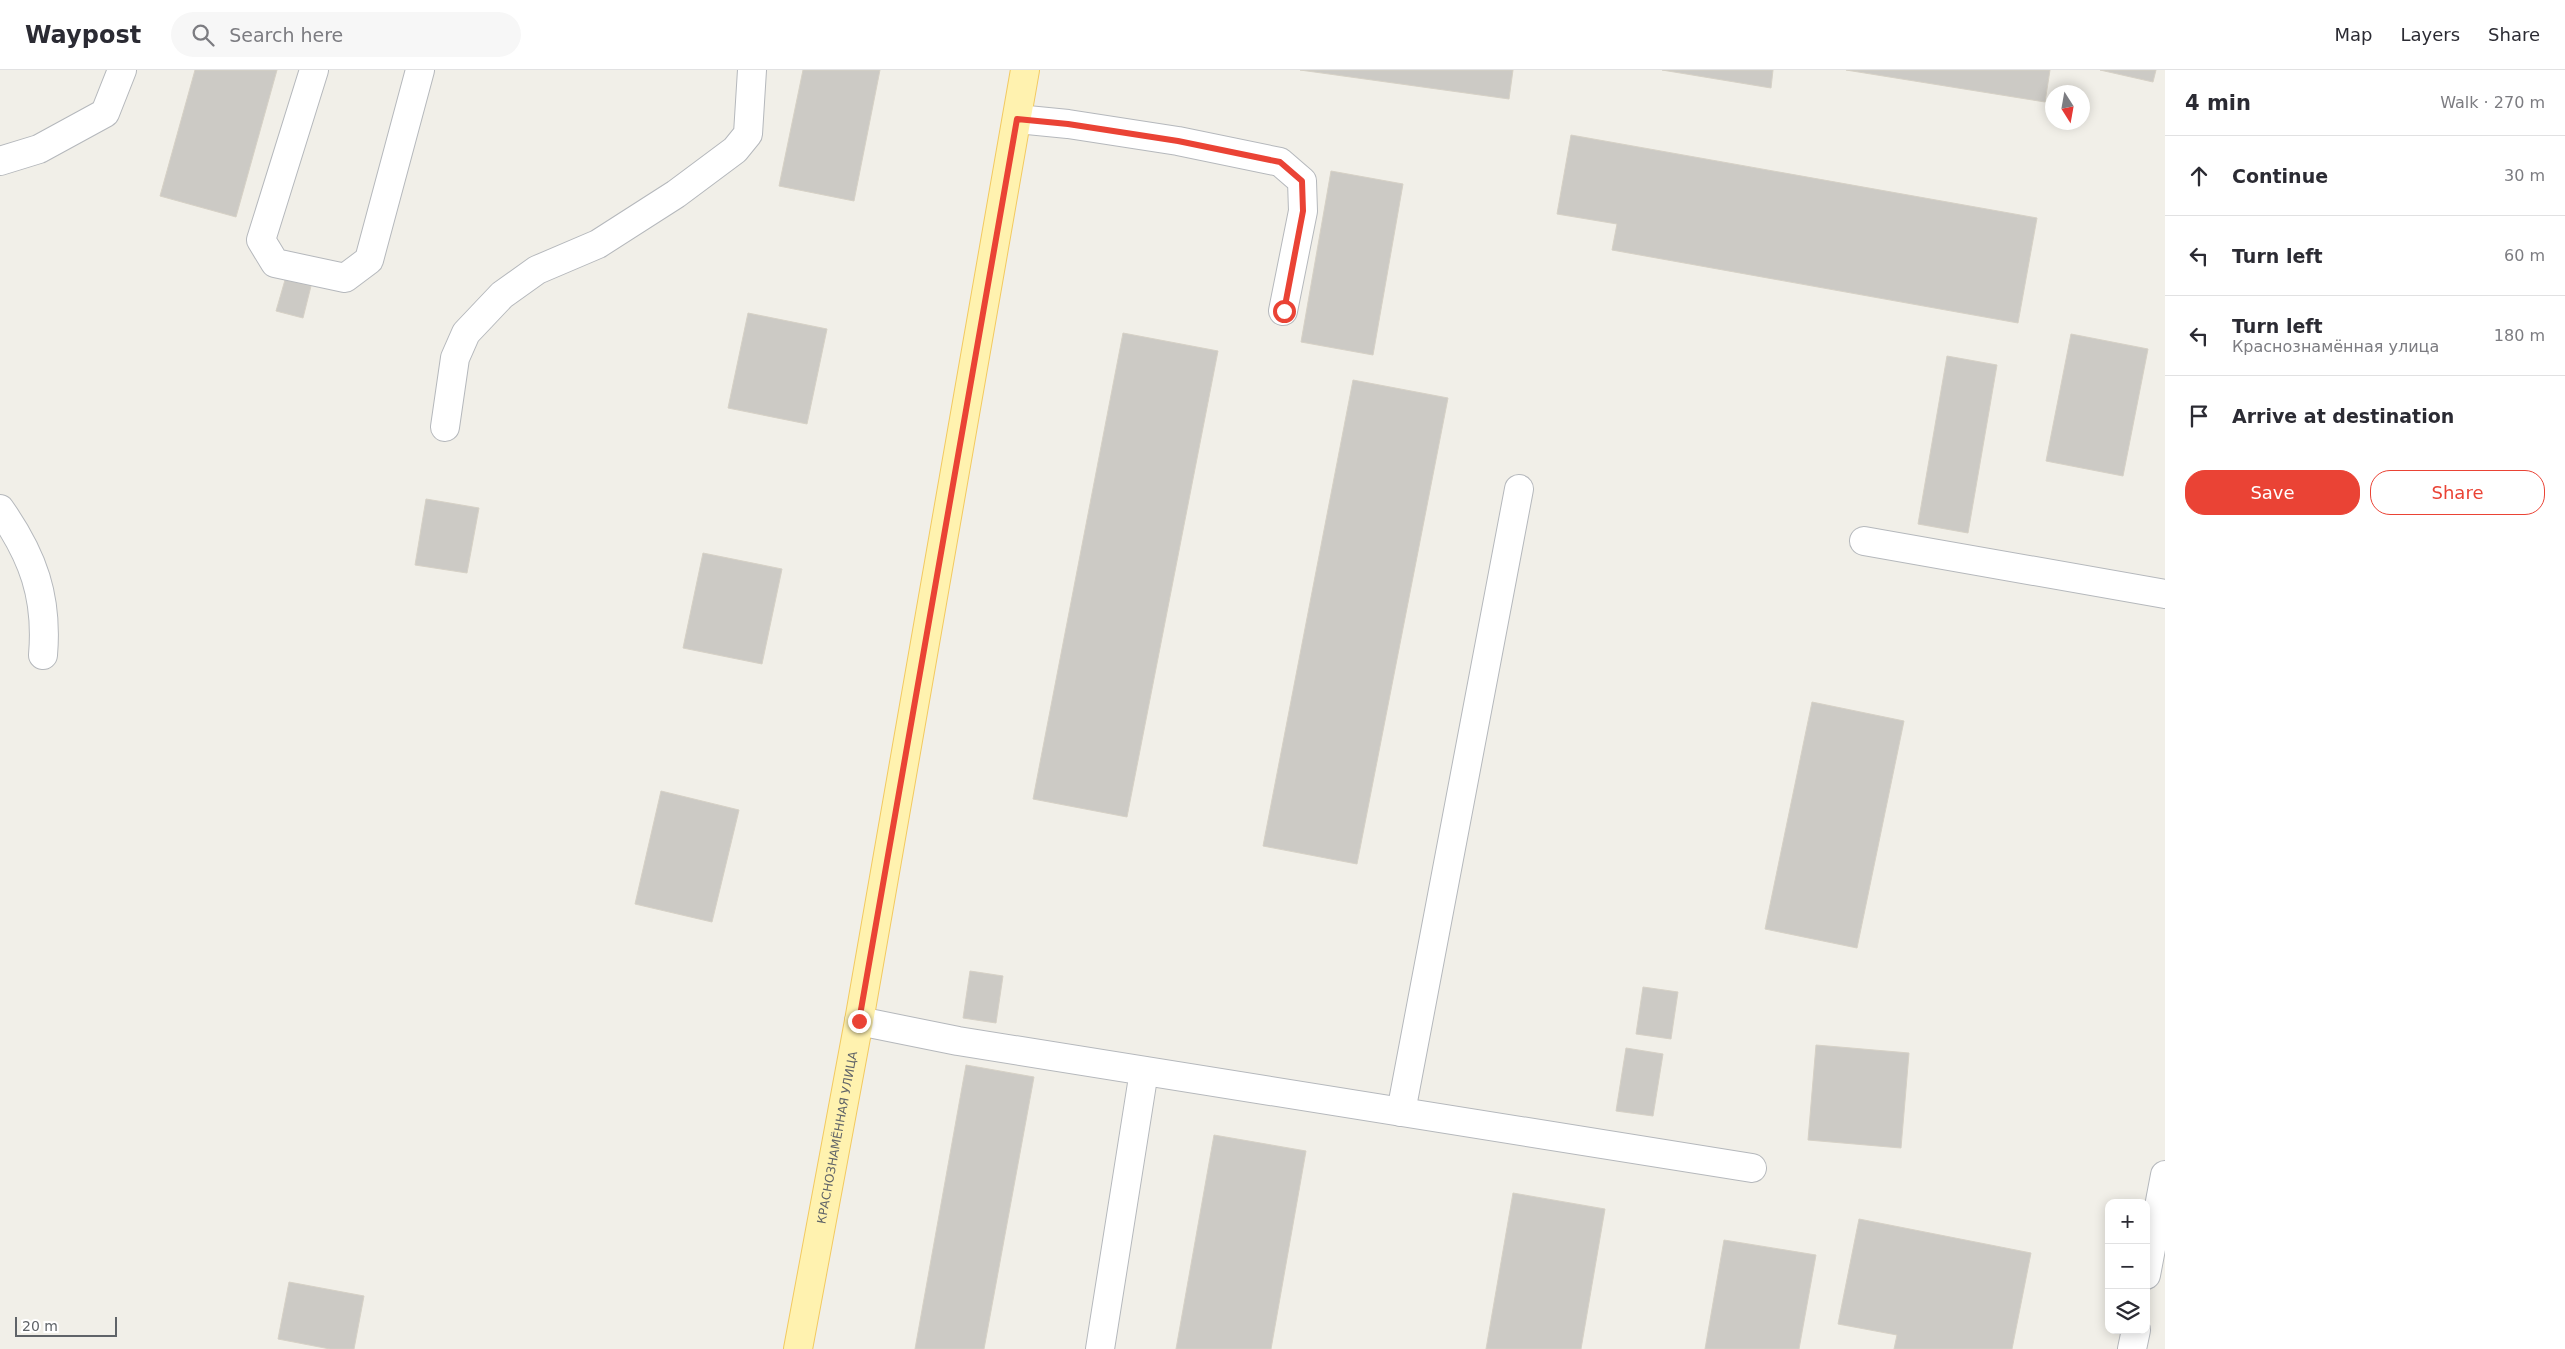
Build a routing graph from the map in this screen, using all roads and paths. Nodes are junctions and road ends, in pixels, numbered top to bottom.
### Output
1 (122, 70) edge
2 (314, 70) edge
3 (420, 70) edge
4 (752, 70) edge
5 (1025, 70) edge
6 (1017, 119) junction
7 (0, 161) edge
8 (1284, 311) dead end
9 (445, 427) dead end
10 (1519, 489) dead end
11 (0, 509) edge
12 (1864, 541) dead end
13 (2165, 594) edge
14 (43, 655) dead end
15 (859, 1021) junction
16 (1144, 1071) junction
17 (1401, 1112) junction
18 (1752, 1168) dead end
19 (2165, 1175) edge
20 (2150, 1254) edge
21 (2135, 1334) edge
22 (798, 1349) edge
23 (1100, 1349) edge
24 (2132, 1349) edge

1 - 7 lane
2 - 3 lane
4 - 9 lane
5 - 6 main road, КРАСНОЗНАМЁННАЯ УЛИЦА
6 - 8 lane
6 - 15 main road, КРАСНОЗНАМЁННАЯ УЛИЦА
10 - 17 lane
11 - 14 lane
12 - 13 lane
15 - 16 lane
15 - 22 main road, КРАСНОЗНАМЁННАЯ УЛИЦА
16 - 17 lane
16 - 23 lane
17 - 18 lane
19 - 20 lane
21 - 24 lane

